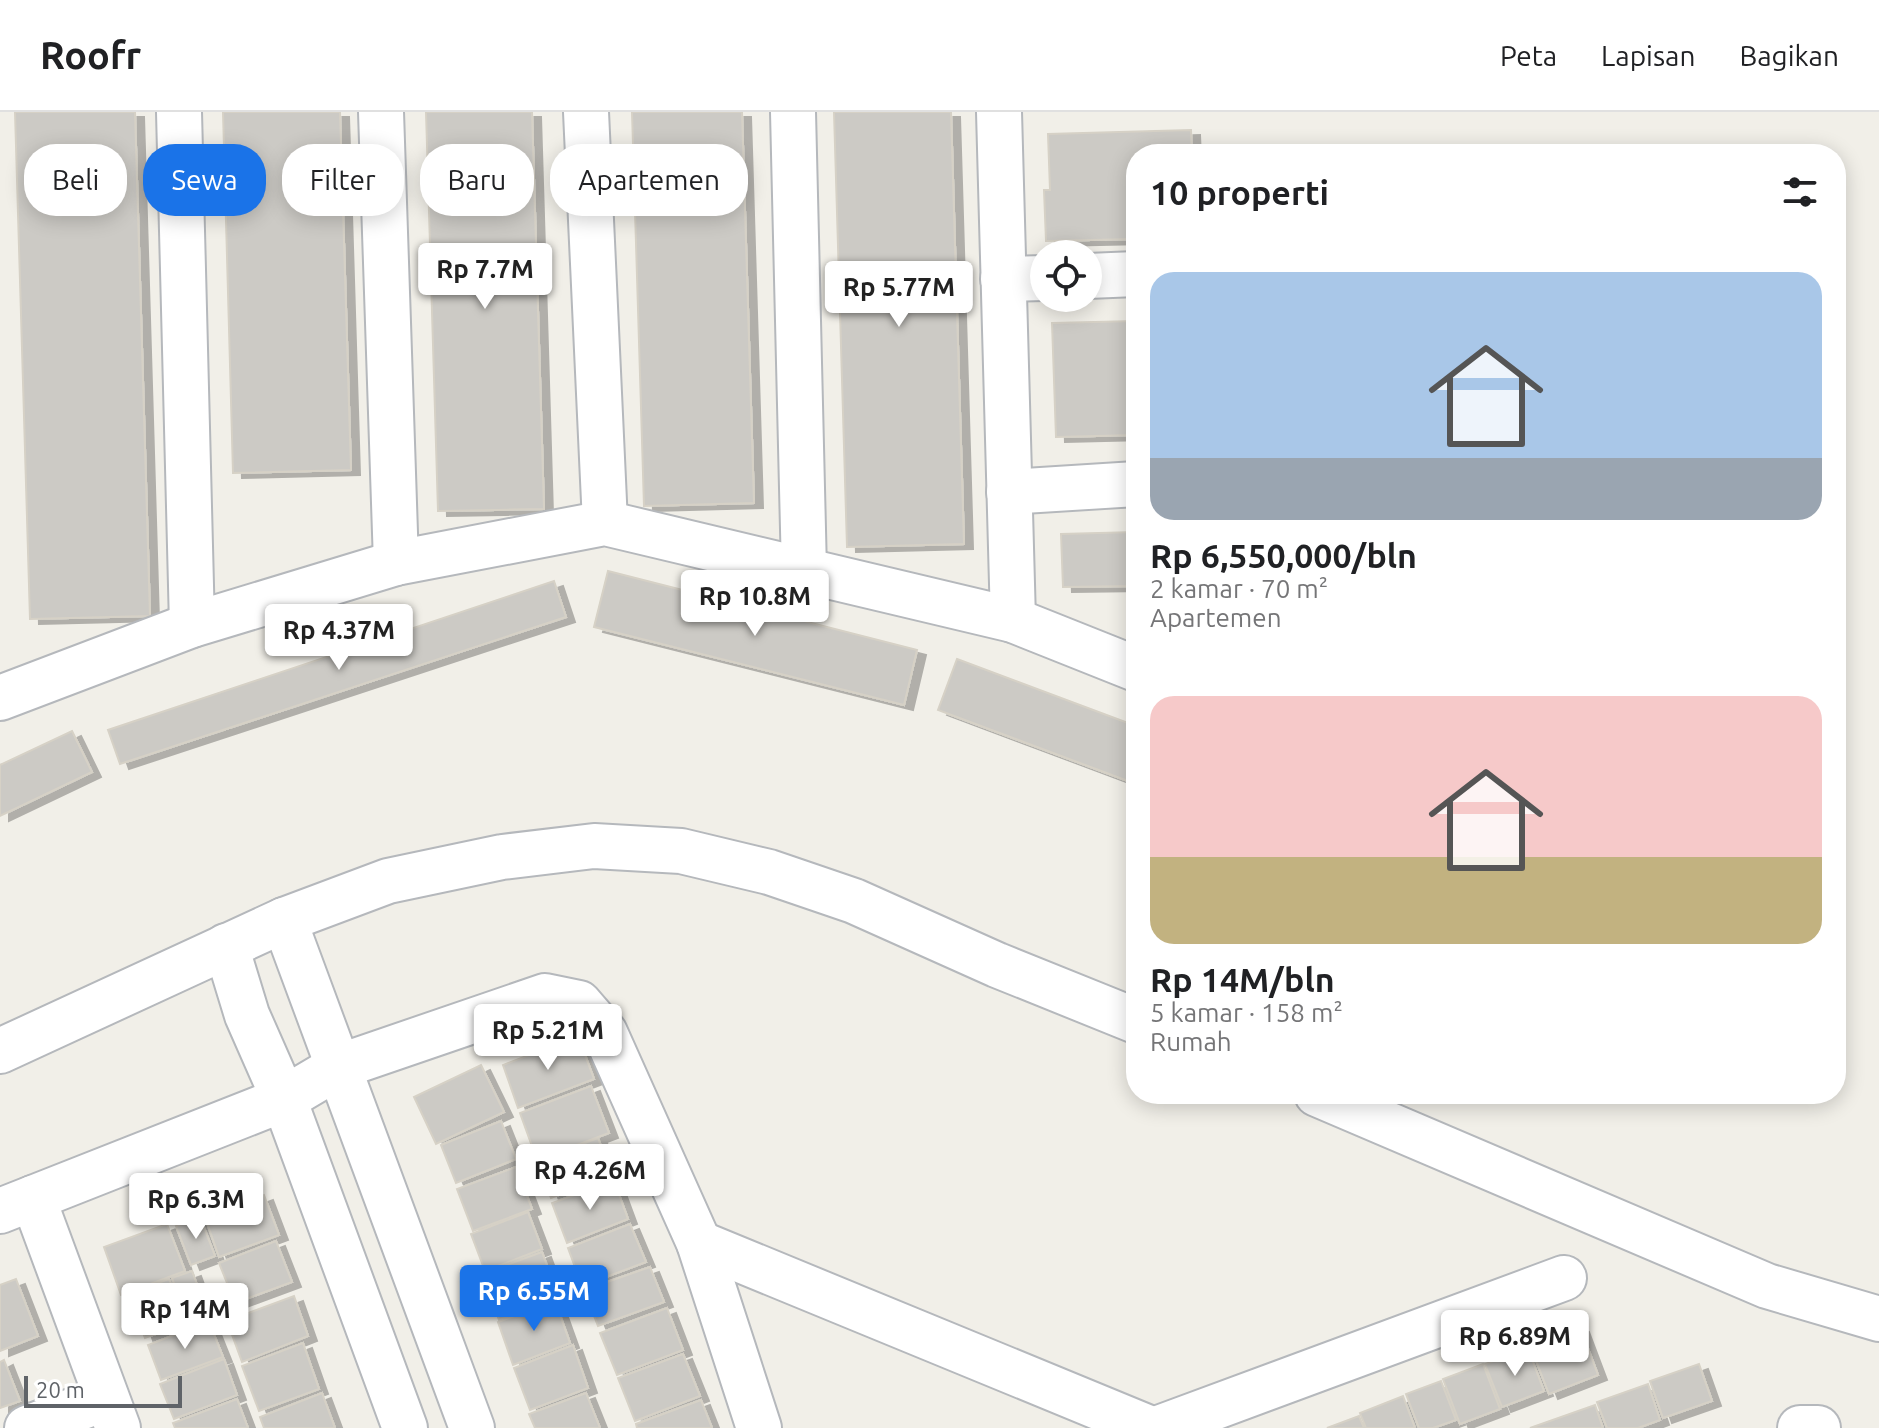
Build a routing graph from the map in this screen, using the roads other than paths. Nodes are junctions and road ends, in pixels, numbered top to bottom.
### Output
1 (179, 112) edge
2 (381, 112) edge
3 (586, 112) edge
4 (793, 112) edge
5 (999, 112) edge
6 (1126, 274) edge
7 (1102, 275) edge
8 (1024, 278) edge
9 (1126, 485) edge
10 (1009, 492) junction
11 (605, 523) junction
12 (396, 563) junction
13 (804, 571) junction
14 (1013, 620) junction
15 (192, 625) junction
16 (1126, 665) edge
17 (0, 698) edge
18 (284, 920) junction
19 (226, 946) junction
20 (1126, 1017) edge
21 (0, 1051) edge
22 (338, 1067) junction
23 (284, 1099) junction
24 (1340, 1104) edge
25 (16, 1204) edge
26 (699, 1243) junction
27 (1564, 1278) dead end
28 (1879, 1319) edge
29 (112, 1413) edge
30 (27, 1428) edge
31 (405, 1428) edge
32 (472, 1428) edge
33 (759, 1428) edge
34 (1149, 1428) edge
35 (1159, 1428) edge
36 (1800, 1428) edge
37 (1818, 1428) edge

1 - 15 street
2 - 12 street
3 - 11 street
4 - 13 street
5 - 8 street
6 - 7 street
8 - 10 street
9 - 10 street
10 - 14 street
11 - 12 street
11 - 13 street
12 - 15 street
13 - 14 street
14 - 16 street
15 - 17 street
18 - 19 street
18 - 20 street
18 - 22 street
19 - 21 street
19 - 23 street
22 - 23 street
22 - 26 street
22 - 32 street
23 - 25 street
23 - 31 street
24 - 28 street
25 - 29 street
26 - 33 street
26 - 34 street
27 - 35 street
29 - 30 street
36 - 37 street

